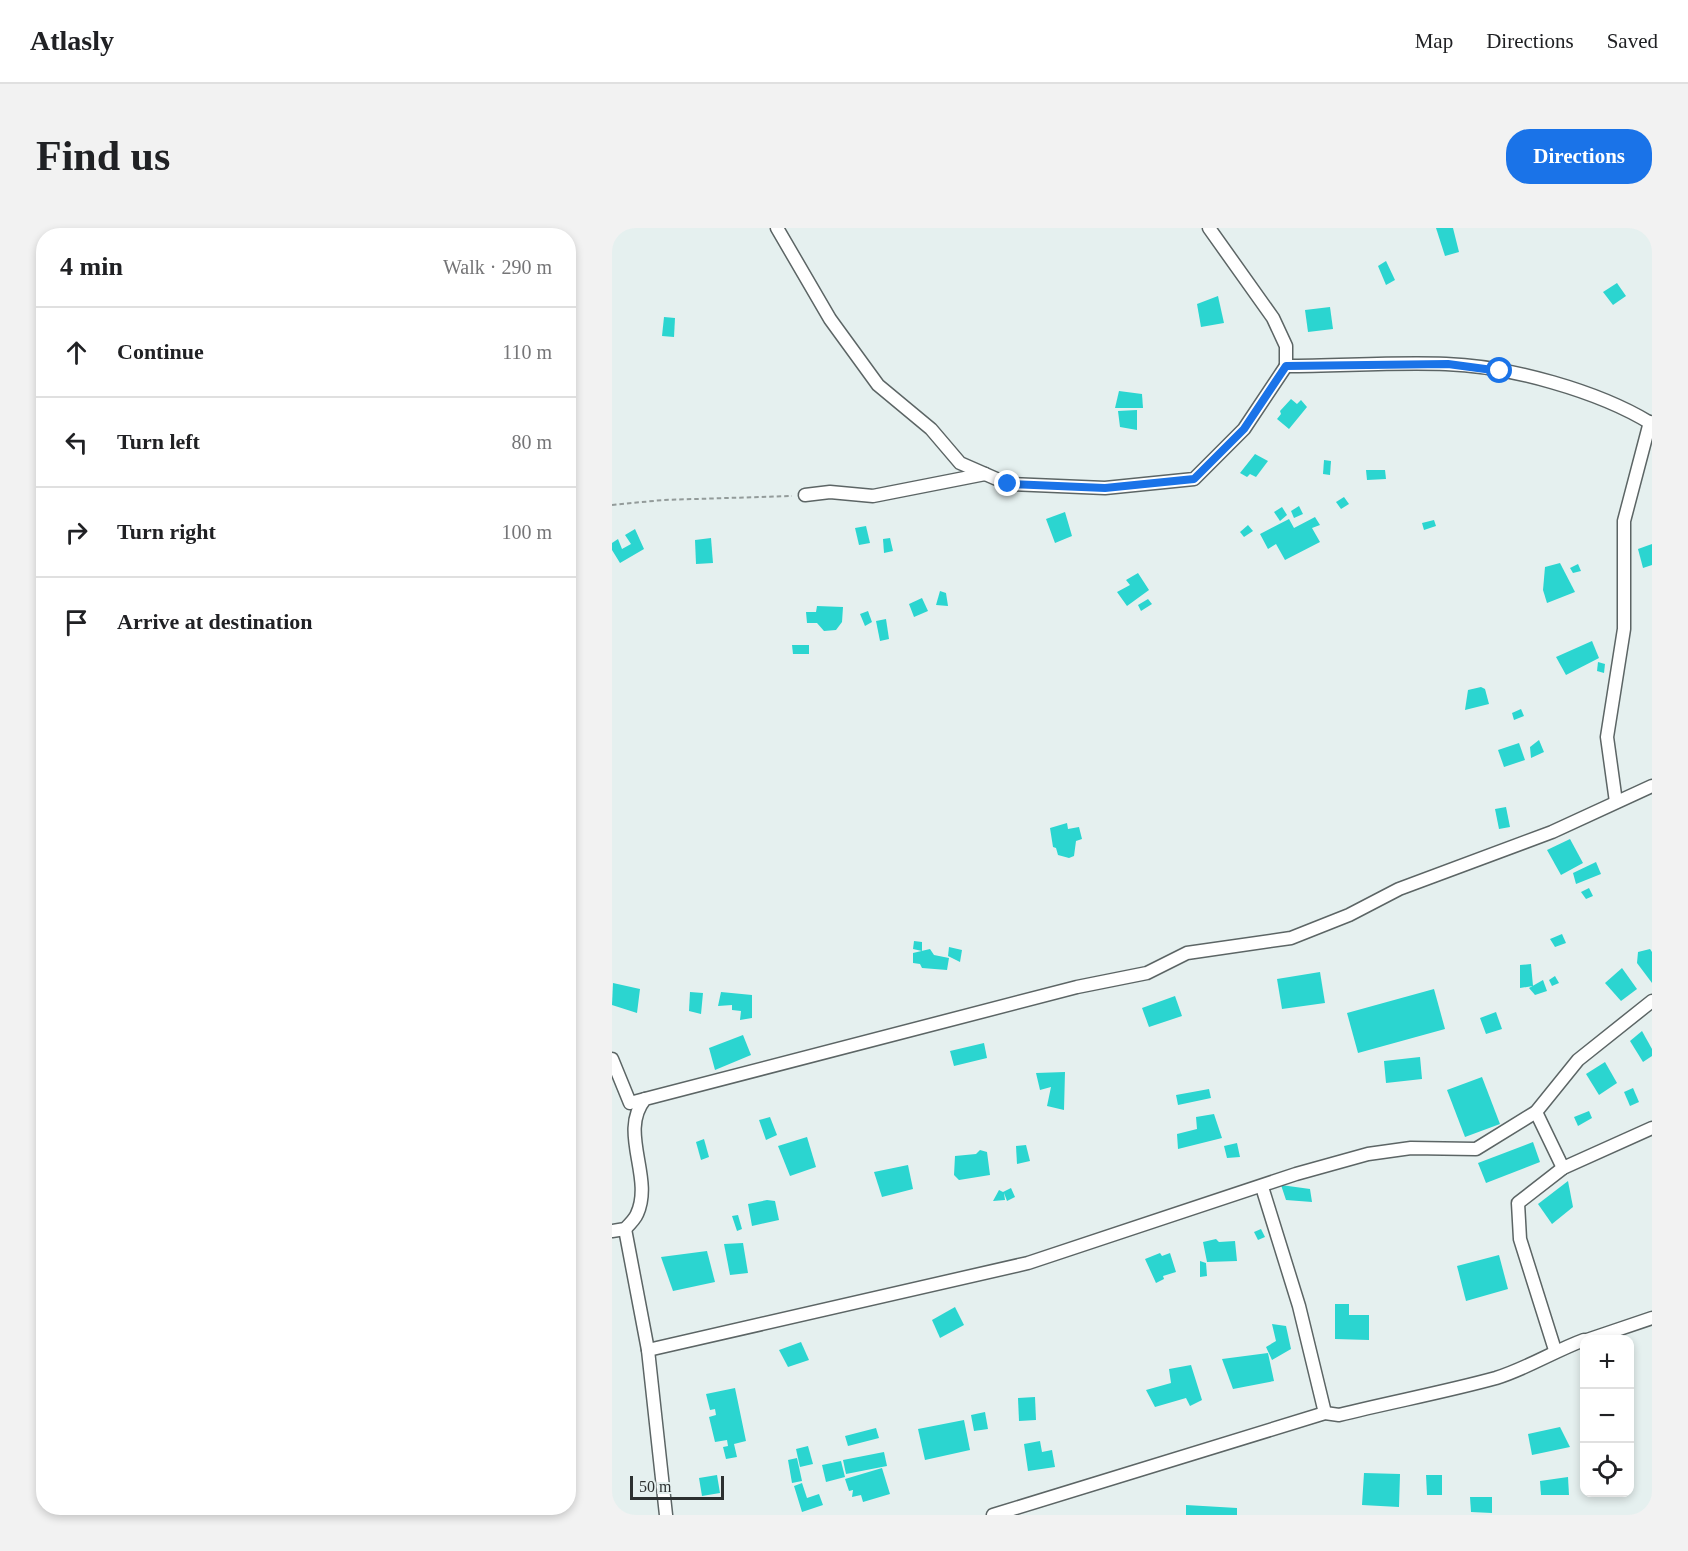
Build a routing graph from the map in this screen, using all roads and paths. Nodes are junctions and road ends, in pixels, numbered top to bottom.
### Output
1 (777, 228) edge
2 (1209, 228) edge
3 (1286, 366) junction
4 (1651, 423) edge
5 (986, 474) junction
6 (805, 495) joint
7 (612, 505) edge
8 (1652, 786) edge
9 (1616, 802) junction
10 (1652, 1001) edge
11 (612, 1059) edge
12 (645, 1099) junction
13 (1536, 1112) junction
14 (1652, 1128) edge
15 (1563, 1168) junction
16 (1262, 1187) junction
17 (625, 1229) junction
18 (612, 1231) edge
19 (1652, 1318) edge
20 (1601, 1335) edge
21 (1580, 1342) edge
22 (648, 1350) junction
23 (1555, 1350) junction
24 (1325, 1413) junction
25 (666, 1515) edge
26 (993, 1515) edge

1 - 5 street
2 - 3 street
3 - 4 street
3 - 5 street
4 - 9 street
5 - 6 street
6 - 7 path
8 - 9 street
9 - 12 street
10 - 13 street
11 - 12 street
12 - 17 street
13 - 15 street
13 - 16 street
14 - 15 street
15 - 23 street
16 - 22 street
16 - 24 street
17 - 18 street
17 - 22 street
19 - 20 street
21 - 23 street
22 - 25 street
23 - 24 street
24 - 26 street

